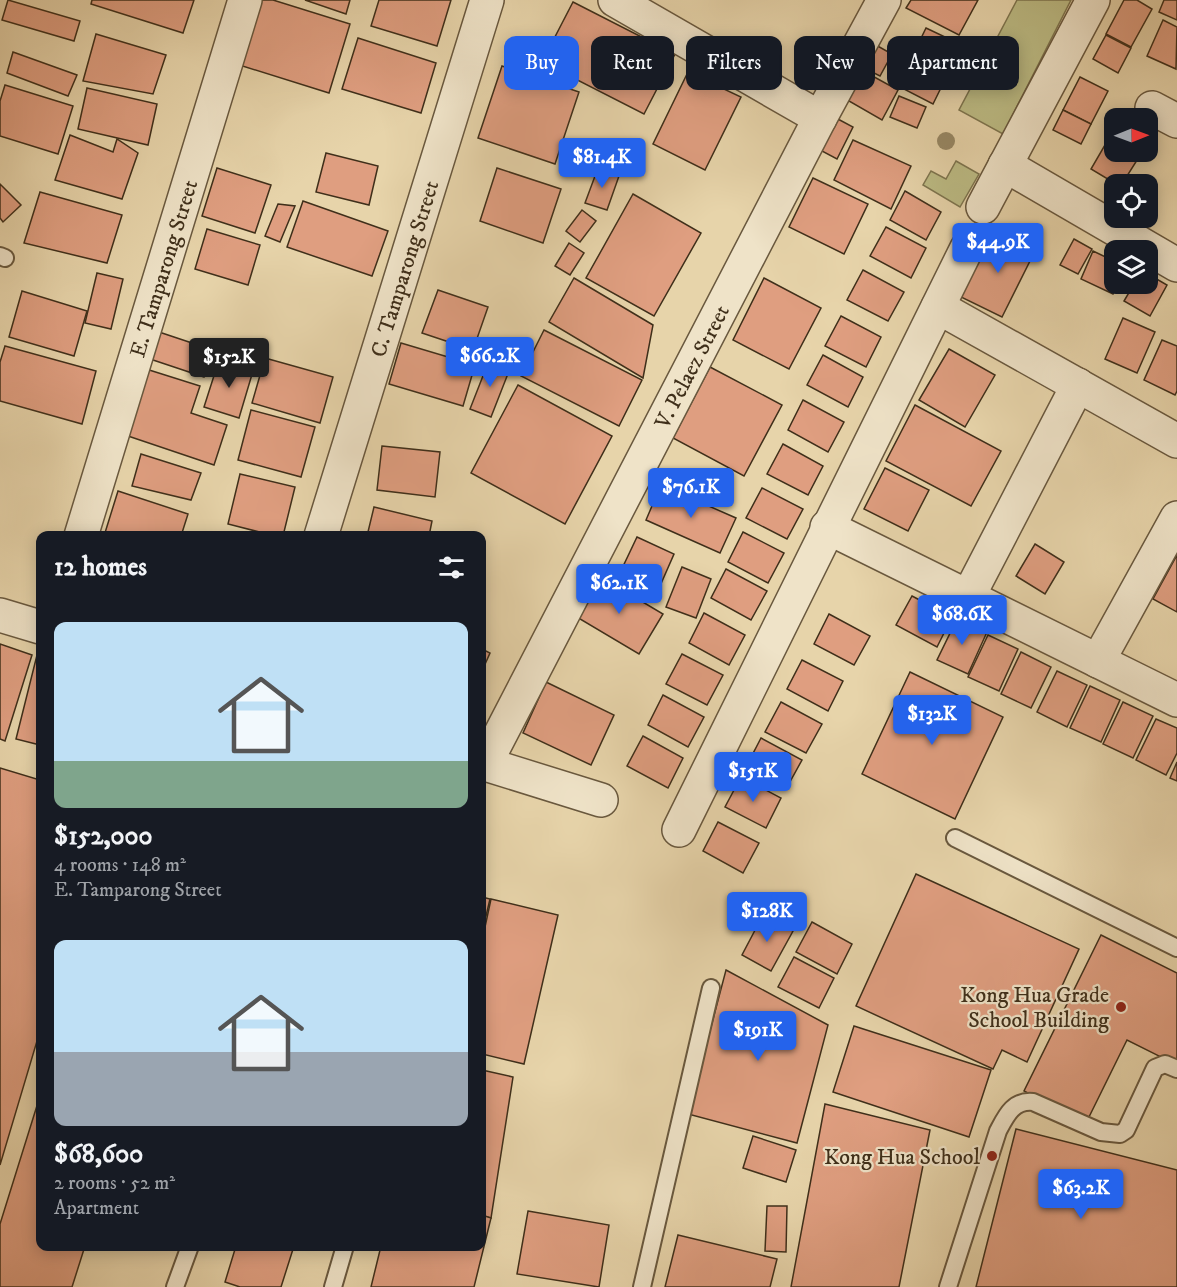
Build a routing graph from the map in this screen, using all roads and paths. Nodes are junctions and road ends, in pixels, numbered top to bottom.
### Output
1 (245, 0) edge
2 (487, 0) edge
3 (615, 0) edge
4 (885, 0) edge
5 (1093, 0) edge
6 (820, 117) junction
7 (1005, 165) junction
8 (982, 207) dead end
9 (967, 248) dead end
10 (1177, 265) edge
11 (938, 307) junction
12 (1078, 385) junction
13 (1177, 441) edge
14 (1177, 518) edge
15 (827, 528) junction
16 (83, 531) edge
17 (323, 531) edge
18 (968, 597) junction
19 (0, 615) edge
20 (36, 626) edge
21 (1098, 661) junction
22 (1177, 700) edge
23 (486, 758) edge
24 (486, 765) edge
25 (600, 800) dead end
26 (679, 831) dead end
27 (956, 838) dead end
28 (1177, 948) edge
29 (711, 988) dead end
30 (1177, 1069) edge
31 (188, 1251) edge
32 (344, 1251) edge
33 (175, 1287) edge
34 (333, 1287) edge
35 (642, 1287) edge
36 (948, 1287) edge

1 - 16 street, E. Tamparong Street
2 - 17 street, C. Tamparong Street
3 - 6 street
4 - 6 street, V. Pelaez Street
5 - 7 street
6 - 23 street, V. Pelaez Street
7 - 8 street
7 - 10 street
9 - 11 street
11 - 12 street
11 - 15 street
12 - 13 street
12 - 18 street
14 - 21 street
15 - 18 street
15 - 26 street
18 - 21 street
19 - 20 street
21 - 22 street
24 - 25 street
27 - 28 lane
29 - 35 lane
30 - 36 lane
31 - 33 lane
32 - 34 lane

